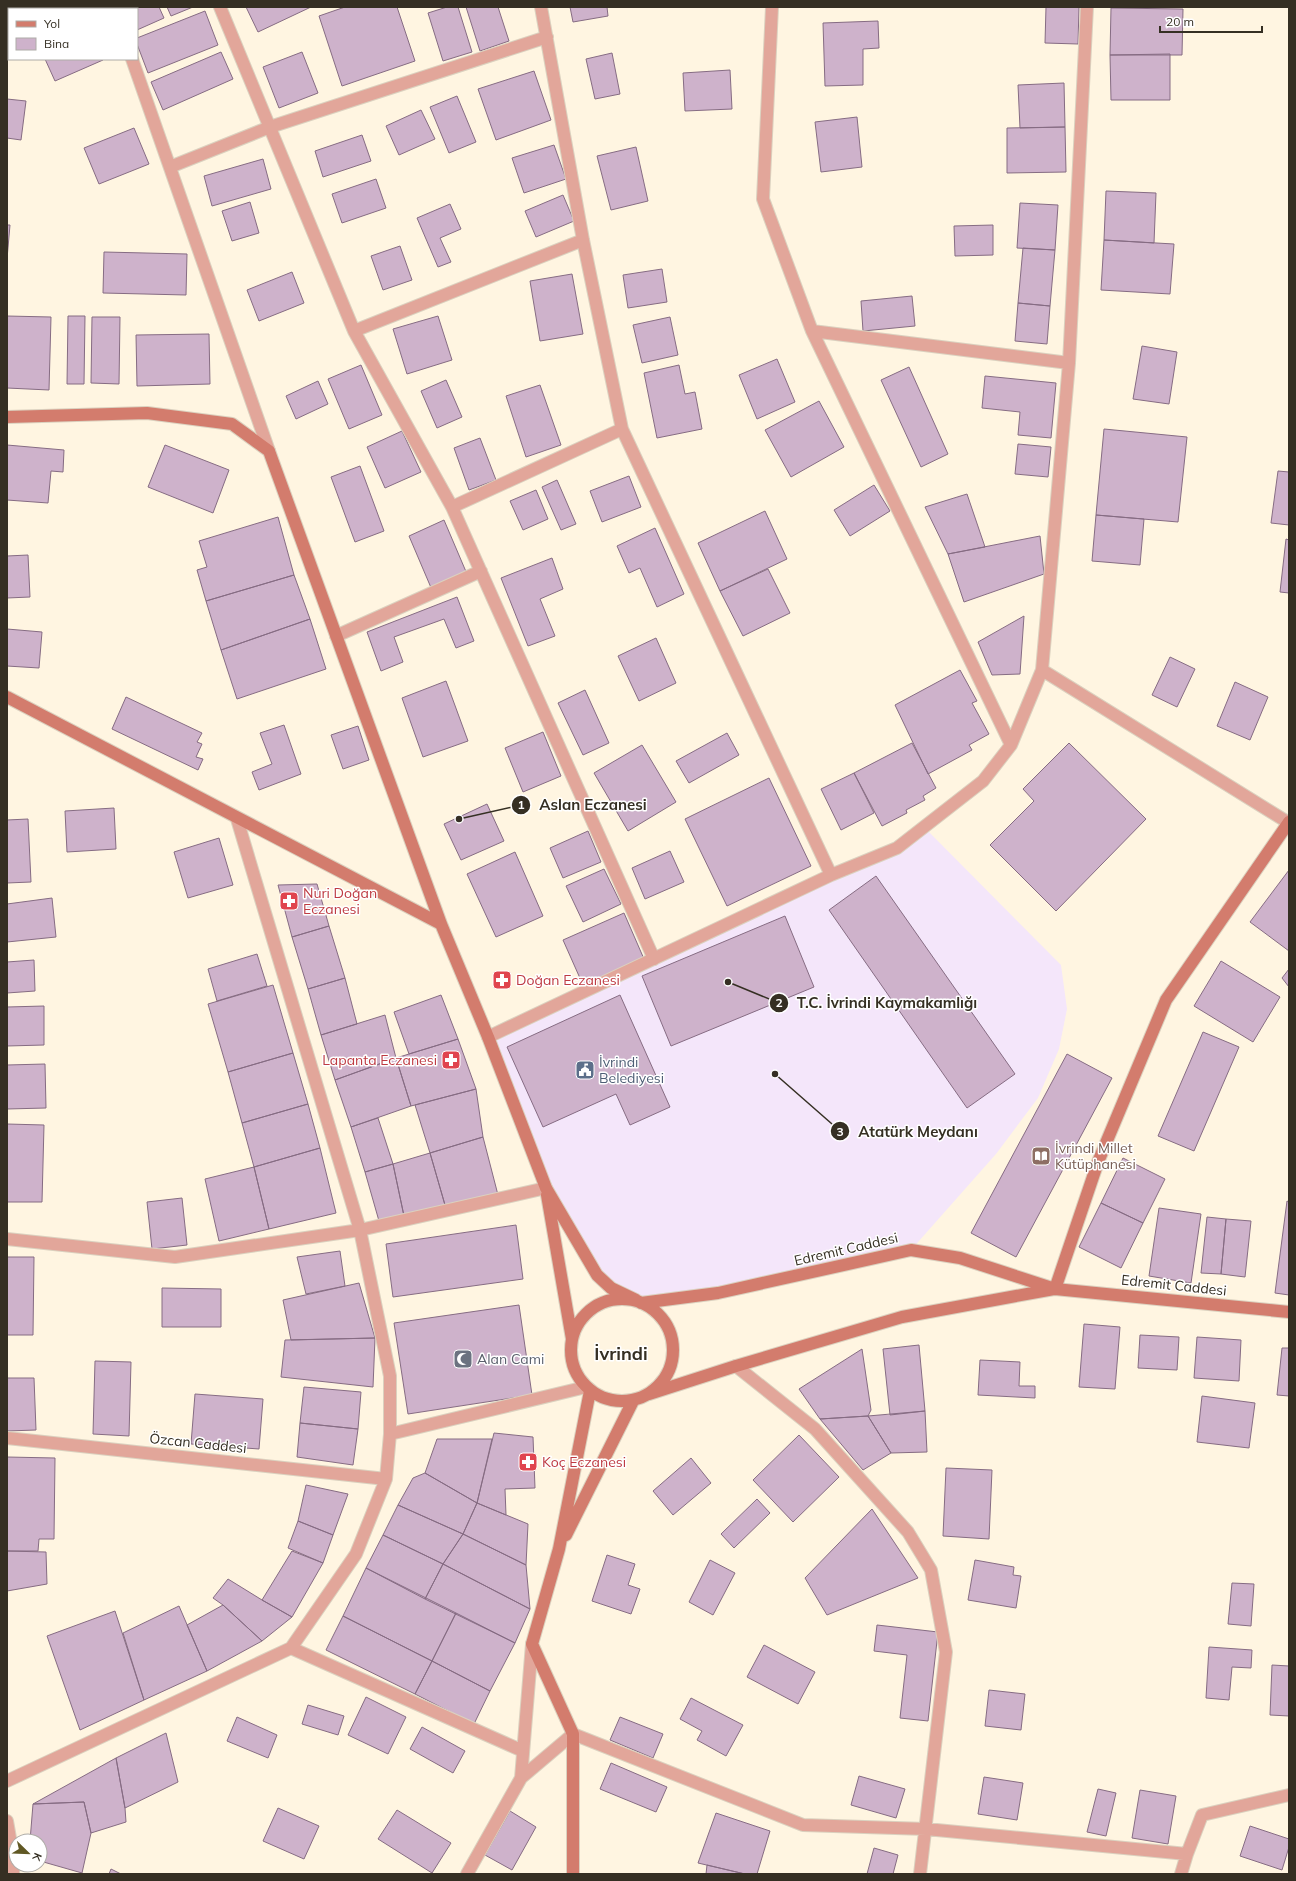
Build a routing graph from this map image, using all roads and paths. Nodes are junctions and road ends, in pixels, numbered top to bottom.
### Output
1 (220, 7) edge
2 (541, 7) edge
3 (772, 7) edge
4 (1087, 7) edge
5 (548, 37) junction
6 (132, 60) edge
7 (270, 127) junction
8 (170, 167) junction
9 (583, 240) junction
10 (354, 331) junction
11 (812, 331) junction
12 (1069, 363) junction
13 (7, 417) edge
14 (622, 429) junction
15 (269, 451) junction
16 (452, 507) junction
17 (482, 571) junction
18 (336, 636) junction
19 (1042, 670) junction
20 (7, 697) edge
21 (1011, 744) junction
22 (237, 818) junction
23 (1289, 823) edge
24 (831, 876) junction
25 (441, 924) junction
26 (654, 959) junction
27 (488, 1037) junction
28 (546, 1188) junction
29 (360, 1230) junction
30 (7, 1239) edge
31 (1056, 1289) junction
32 (638, 1301) junction
33 (1289, 1312) edge
34 (572, 1340) junction
35 (736, 1366) junction
36 (588, 1389) junction
37 (649, 1394) junction
38 (634, 1401) junction
39 (390, 1434) junction
40 (7, 1438) edge
41 (386, 1479) junction
42 (559, 1549) junction
43 (532, 1644) junction
44 (291, 1648) junction
45 (573, 1734) junction
46 (523, 1751) junction
47 (521, 1778) junction
48 (7, 1781) edge
49 (1289, 1795) edge
50 (7, 1821) edge
51 (926, 1829) junction
52 (1187, 1854) junction
53 (13, 1874) edge
54 (467, 1874) edge
55 (573, 1874) edge
56 (920, 1874) edge
57 (1181, 1874) edge

1 - 7 street
2 - 5 street
3 - 11 street
4 - 12 street
5 - 7 street
5 - 9 street
6 - 8 street
7 - 8 street
7 - 10 street
8 - 15 street
9 - 10 street
9 - 14 street
10 - 16 street
11 - 12 street
11 - 21 street
12 - 19 street
13 - 15 main road
14 - 16 street
14 - 24 street
15 - 18 main road
16 - 17 street
17 - 18 street
17 - 26 street
18 - 25 main road
19 - 21 street
19 - 23 street
20 - 22 main road
21 - 24 street
22 - 25 main road
22 - 29 street
23 - 31 main road
24 - 26 street
25 - 27 main road
26 - 27 street
27 - 28 main road
28 - 29 street
28 - 32 main road, Edremit Caddesi
28 - 34 main road, Edremit Caddesi
29 - 30 street
29 - 39 street
31 - 32 main road, Edremit Caddesi
31 - 33 main road, Edremit Caddesi
31 - 35 main road, Edremit Caddesi
32 - 34 main road, Edremit Caddesi
32 - 37 main road, Edremit Caddesi
34 - 36 main road, Edremit Caddesi
35 - 37 main road, Edremit Caddesi
35 - 51 street
36 - 38 main road, Edremit Caddesi
36 - 39 street
36 - 42 main road
37 - 38 main road, Edremit Caddesi
38 - 42 main road
39 - 41 street
40 - 41 street, Özcan Caddesi
41 - 44 street
42 - 43 main road
43 - 45 main road
43 - 46 street
44 - 46 street
44 - 48 street
45 - 47 street
45 - 51 street
45 - 55 main road
46 - 47 street
47 - 54 street
49 - 52 street
50 - 53 street
51 - 52 street
51 - 56 street
52 - 57 street

